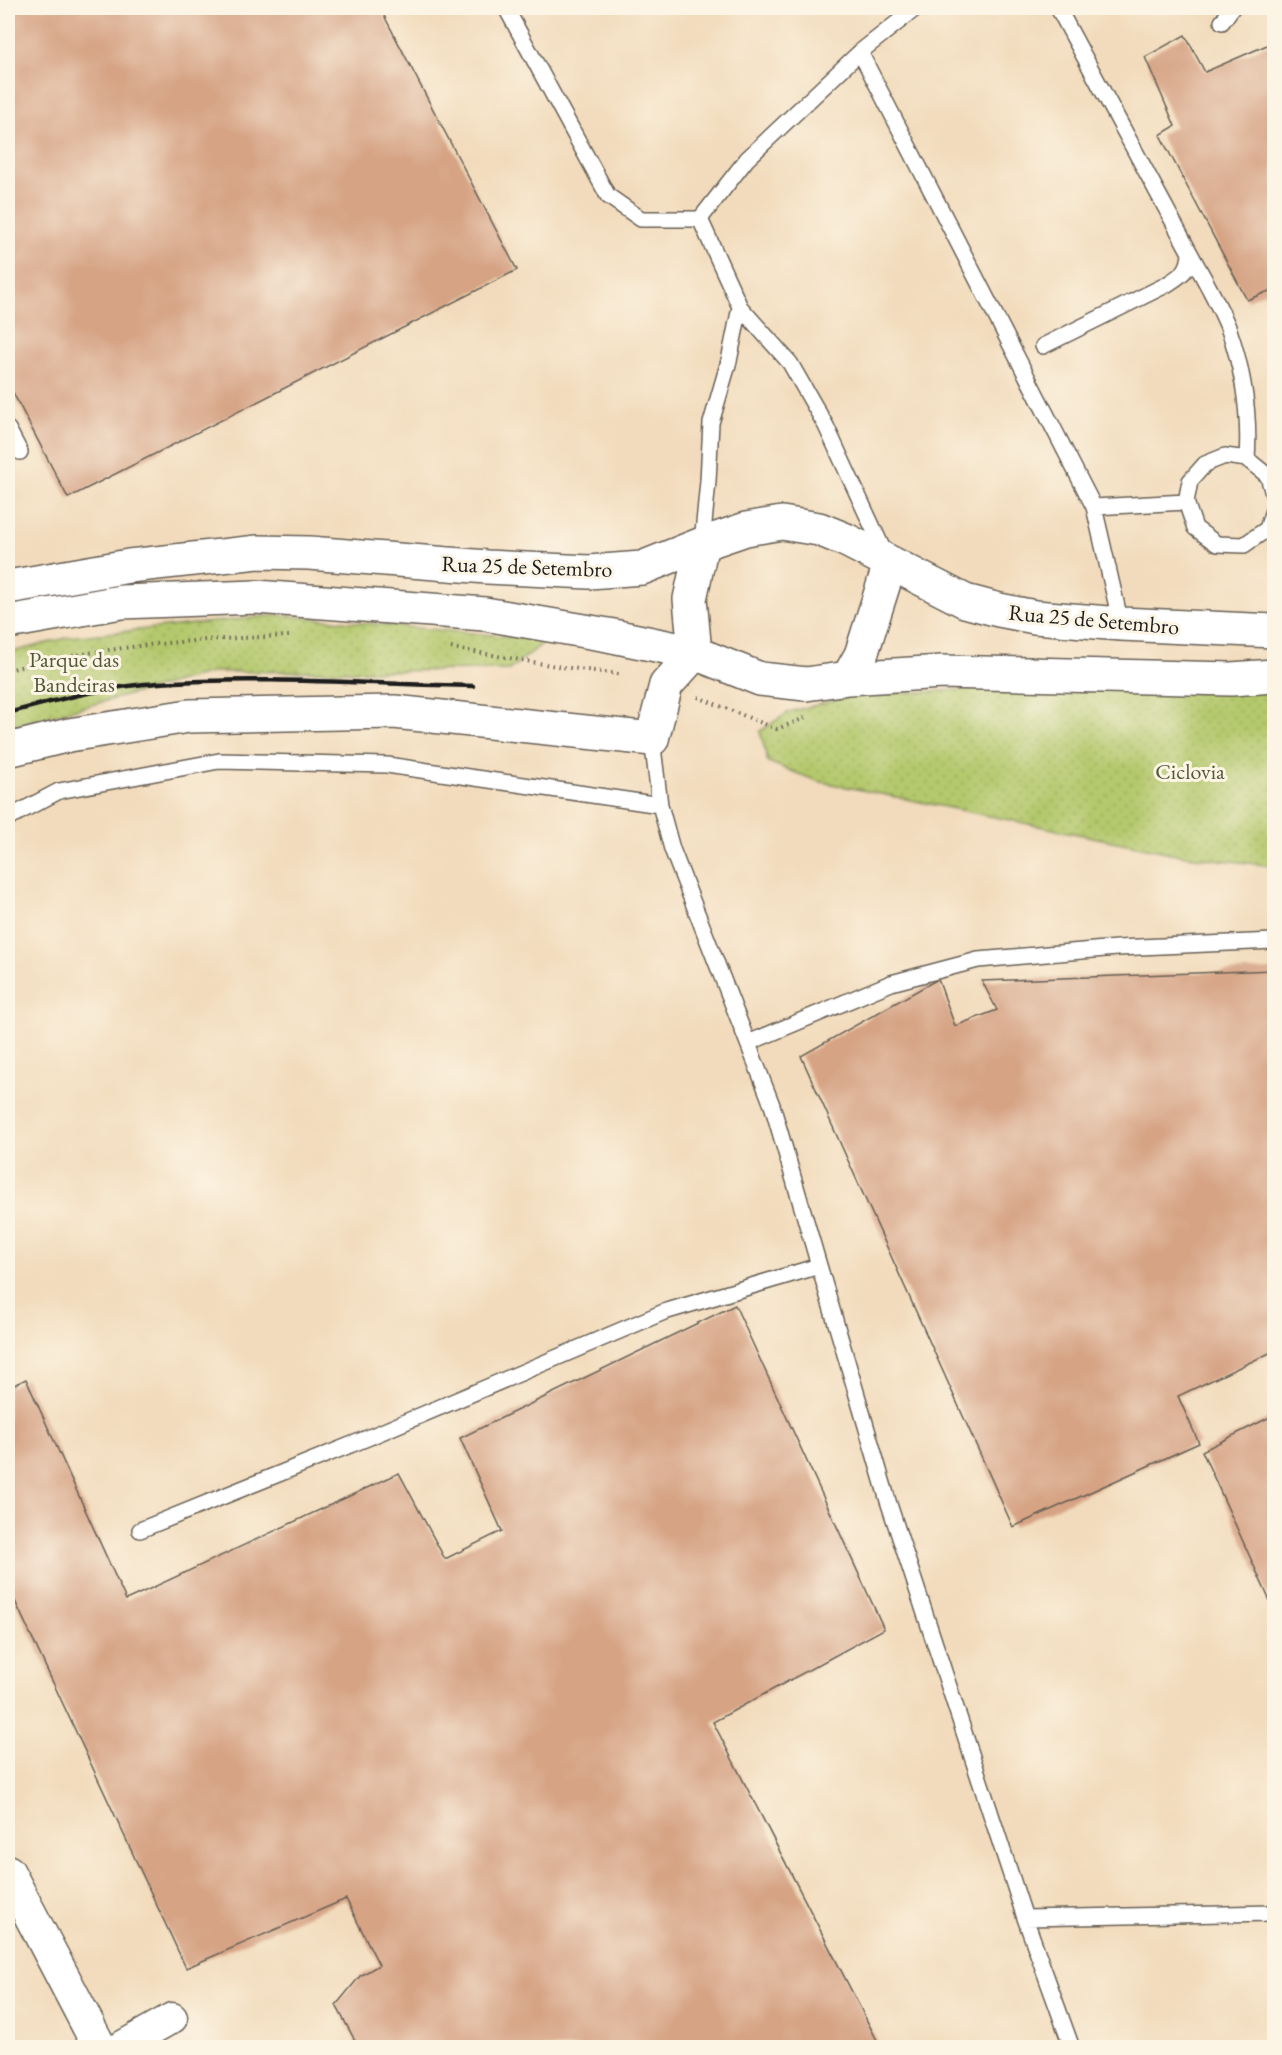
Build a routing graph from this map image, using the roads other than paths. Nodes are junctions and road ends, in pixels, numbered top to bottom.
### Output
1 (506, 8) edge
2 (916, 8) edge
3 (1058, 8) edge
4 (1232, 8) edge
5 (1222, 22) dead end
6 (860, 52) junction
7 (700, 219) junction
8 (1190, 253) junction
9 (740, 306) junction
10 (1043, 346) dead end
11 (8, 429) edge
12 (20, 452) dead end
13 (1247, 459) junction
14 (1275, 498) edge
15 (1186, 502) junction
16 (1094, 507) junction
17 (1275, 507) edge
18 (702, 544) junction
19 (890, 564) junction
20 (8, 588) edge
21 (8, 622) edge
22 (1121, 624) junction
23 (1275, 631) edge
24 (695, 653) junction
25 (1275, 676) edge
26 (848, 678) junction
27 (652, 739) junction
28 (8, 750) edge
29 (660, 805) junction
30 (8, 818) edge
31 (1275, 941) edge
32 (748, 1043) junction
33 (819, 1266) junction
34 (140, 1530) dead end
35 (8, 1872) edge
36 (1275, 1913) edge
37 (1025, 1918) junction
38 (172, 2018) dead end
39 (100, 2048) edge
40 (119, 2048) edge
41 (1072, 2048) edge

1 - 7 lane
2 - 6 lane
3 - 8 lane
4 - 5 lane
6 - 7 lane
6 - 16 lane
7 - 9 lane
8 - 10 lane
8 - 13 lane
9 - 18 lane
9 - 19 lane
11 - 12 lane
13 - 14 lane
13 - 15 lane
15 - 16 lane
15 - 17 lane
16 - 22 lane
18 - 19 main road, Rua 25 de Setembro
18 - 20 main road, Rua 25 de Setembro
18 - 24 main road
19 - 22 main road, Rua 25 de Setembro
19 - 26 main road
21 - 24 main road
22 - 23 main road, Rua 25 de Setembro
24 - 26 main road
24 - 27 main road
25 - 26 main road
27 - 28 main road
27 - 29 lane
29 - 30 lane
29 - 32 lane
31 - 32 lane
32 - 33 lane
33 - 34 lane
33 - 37 lane
35 - 39 main road
36 - 37 lane
37 - 41 lane
38 - 40 street

